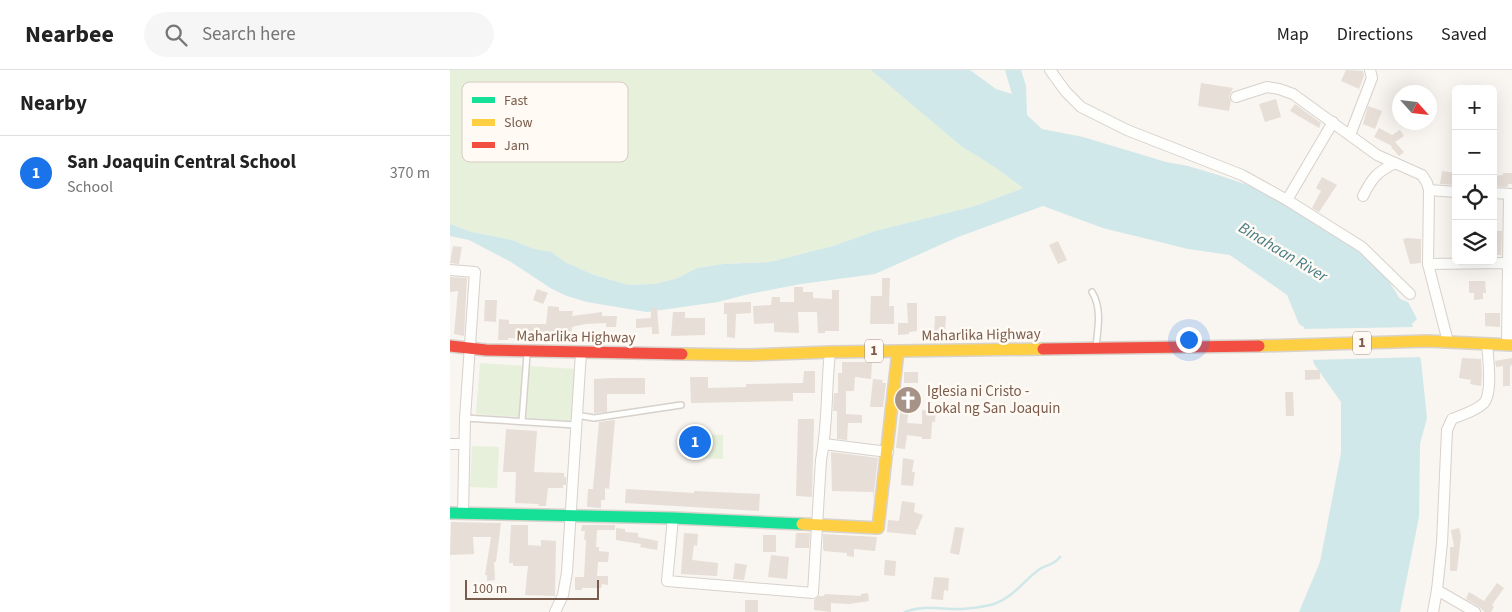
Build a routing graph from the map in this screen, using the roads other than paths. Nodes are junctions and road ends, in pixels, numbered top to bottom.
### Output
1 (1050, 70) edge
2 (1370, 70) edge
3 (1236, 97) dead end
4 (1333, 122) junction
5 (1350, 135) junction
6 (1396, 163) junction
7 (1429, 190) junction
8 (1452, 192) edge
9 (1497, 193) edge
10 (1510, 194) edge
11 (1362, 196) dead end
12 (1287, 200) junction
13 (1510, 262) edge
14 (1428, 264) junction
15 (450, 270) edge
16 (1092, 292) dead end
17 (1410, 294) dead end
18 (1448, 342) junction
19 (1487, 344) junction
20 (1510, 345) edge
21 (450, 346) edge
22 (471, 348) junction
23 (1096, 349) junction
24 (527, 351) junction
25 (898, 351) junction
26 (581, 352) junction
27 (830, 352) junction
28 (681, 405) dead end
29 (465, 418) junction
30 (576, 420) junction
31 (522, 422) junction
32 (450, 444) edge
33 (464, 444) junction
34 (824, 444) junction
35 (888, 452) junction
36 (450, 513) edge
37 (463, 513) junction
38 (570, 515) junction
39 (673, 518) junction
40 (818, 524) junction
41 (1437, 590) junction
42 (555, 612) edge
43 (1433, 612) edge
44 (1475, 612) edge

1 - 12 street
2 - 5 street
3 - 4 street
4 - 5 street
4 - 12 street
5 - 6 street
6 - 7 street
6 - 11 street
7 - 8 street
7 - 14 street
9 - 10 street
10 - 13 street
12 - 17 street
13 - 14 street
13 - 20 street
14 - 18 street
15 - 22 street
16 - 23 lane
18 - 19 main road, Maharlika Highway / 1
18 - 23 main road, Maharlika Highway / 1
19 - 20 main road, Maharlika Highway / 1
19 - 41 street
21 - 22 main road, Maharlika Highway / 1
22 - 24 main road, Maharlika Highway / 1
22 - 29 street
23 - 25 main road, Maharlika Highway / 1
24 - 26 main road, Maharlika Highway / 1
24 - 31 lane
25 - 27 main road, Maharlika Highway / 1
25 - 35 main road
26 - 27 main road, Maharlika Highway / 1
26 - 30 street
27 - 34 street
28 - 30 lane
29 - 31 lane
29 - 33 street
30 - 31 lane
30 - 38 street
32 - 33 street
33 - 37 street
34 - 35 street
34 - 40 street
35 - 40 main road
36 - 37 main road
37 - 38 main road
38 - 39 main road
38 - 42 street
39 - 40 main road
39 - 40 street
41 - 43 street
41 - 44 street

